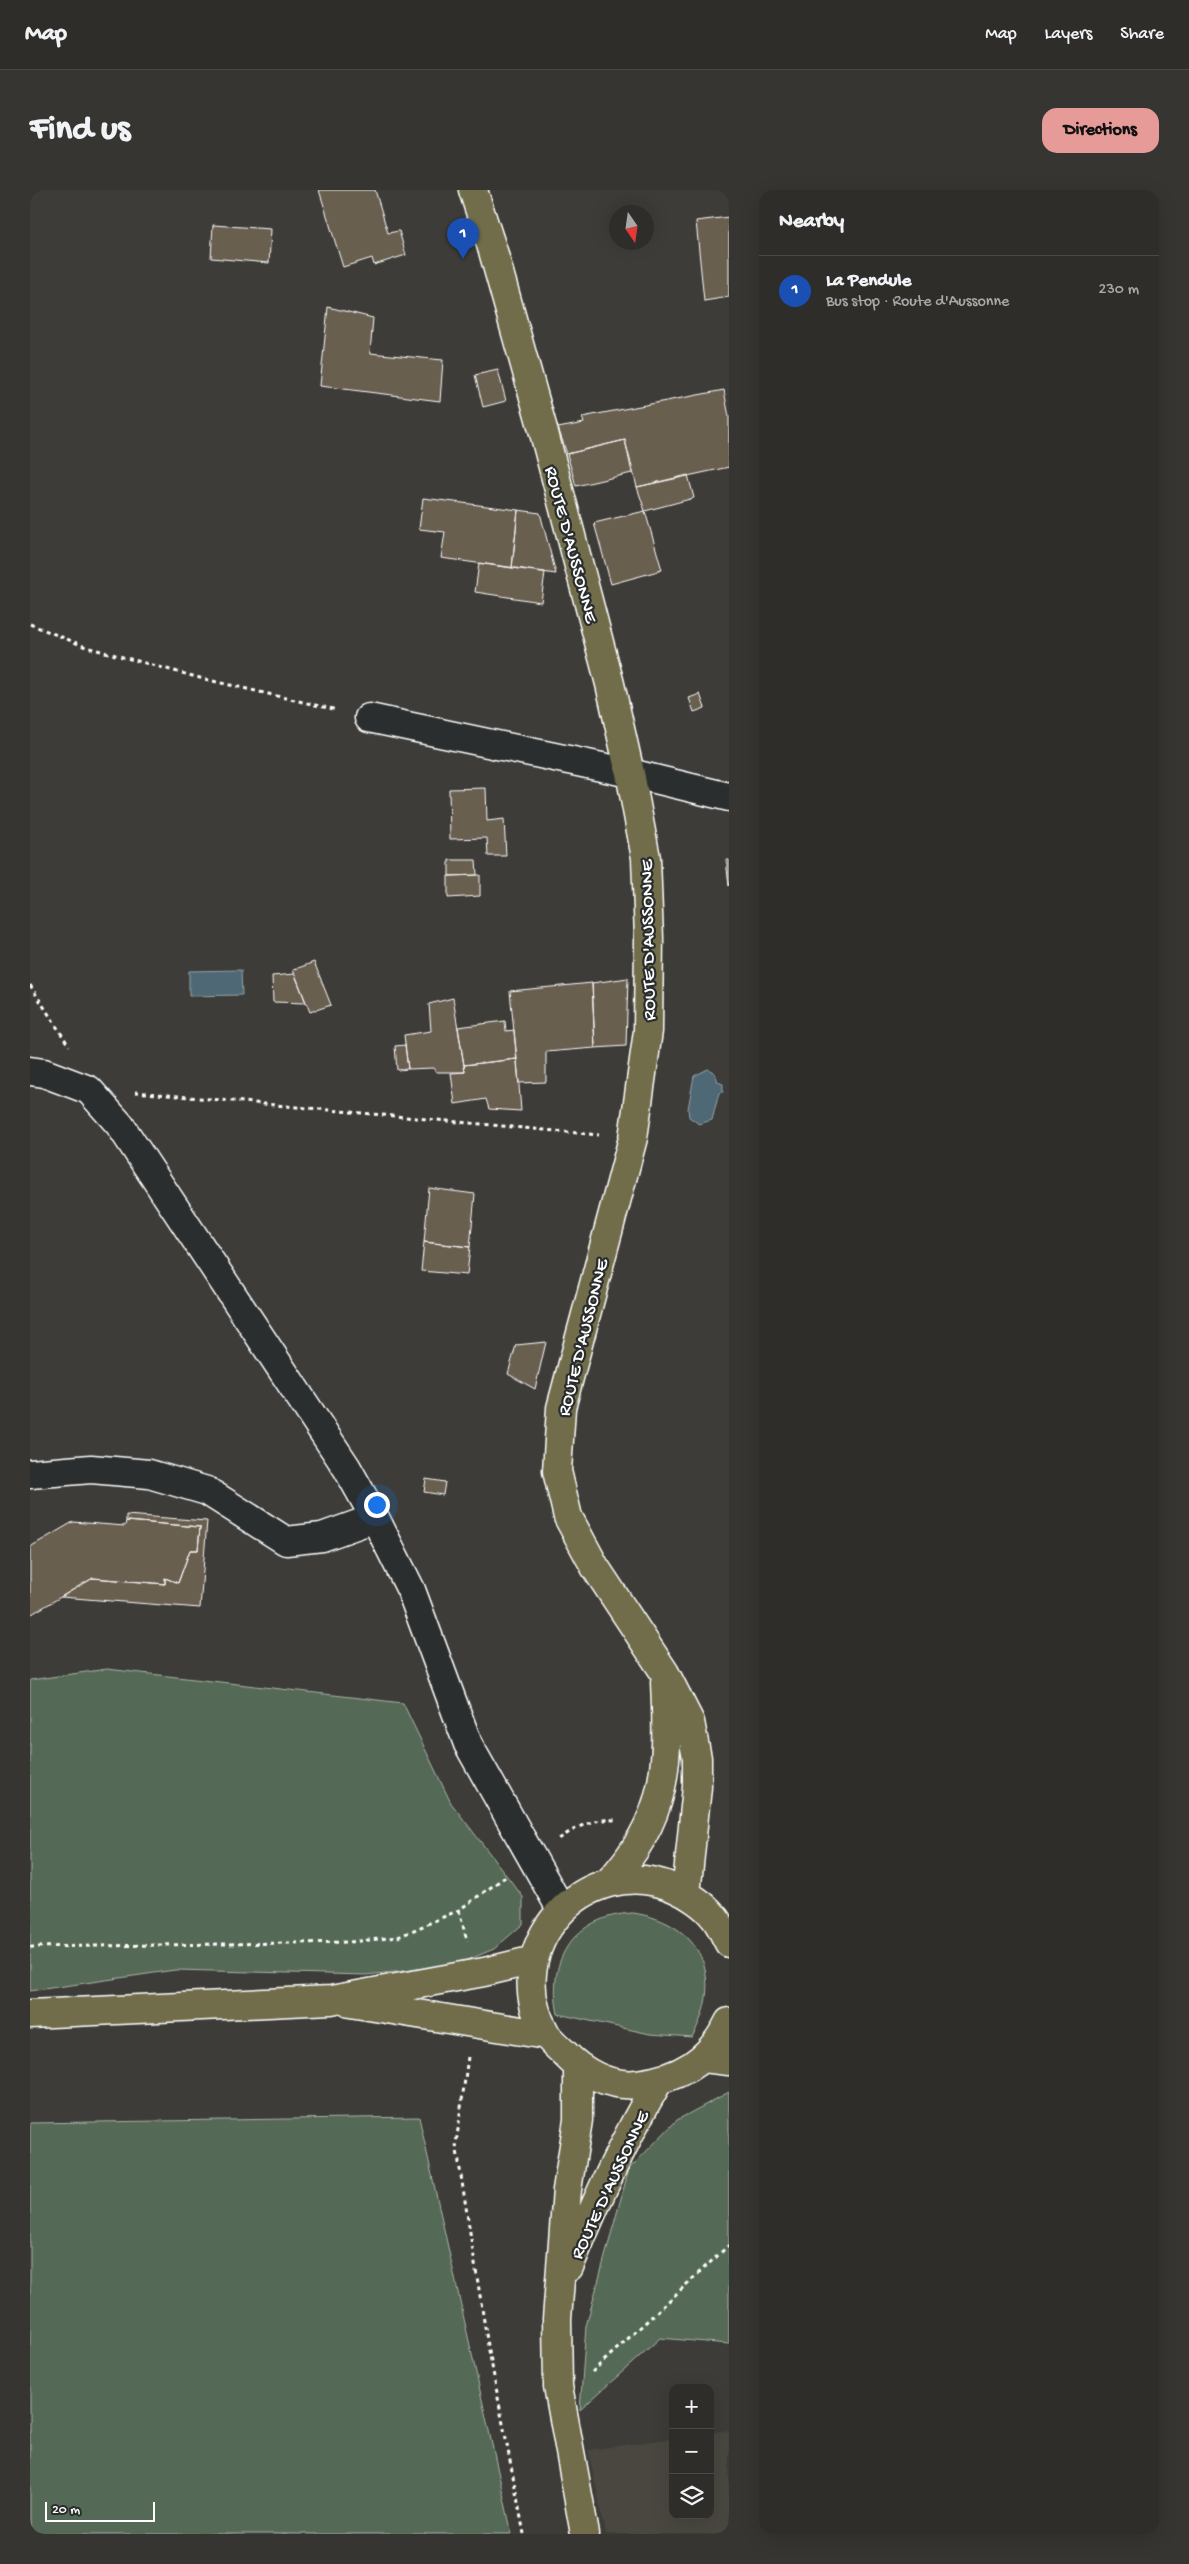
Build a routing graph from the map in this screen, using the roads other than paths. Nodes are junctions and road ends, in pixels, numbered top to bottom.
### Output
1 (473, 190) edge
2 (369, 718) road end
3 (630, 773) junction
4 (729, 797) edge
5 (30, 1071) edge
6 (30, 1474) edge
7 (375, 1518) junction
8 (665, 1673) junction
9 (608, 1883) junction
10 (686, 1894) junction
11 (561, 1909) junction
12 (729, 1943) edge
13 (534, 1960) junction
14 (331, 2000) junction
15 (30, 2014) edge
16 (729, 2022) edge
17 (546, 2035) junction
18 (716, 2060) edge
19 (578, 2068) junction
20 (658, 2082) junction
21 (560, 2289) junction
22 (585, 2534) edge

1 - 3 main road, ROUTE D'AUSSONNE
2 - 3 street
3 - 4 street
3 - 8 main road, ROUTE D'AUSSONNE
5 - 7 street
6 - 7 street
7 - 11 street
8 - 9 main road
8 - 10 main road, ROUTE D'AUSSONNE
9 - 10 main road
9 - 11 main road
10 - 12 main road
11 - 13 main road
13 - 14 main road
13 - 17 main road
14 - 15 main road
14 - 17 main road
16 - 18 main road
17 - 19 main road
18 - 20 main road
19 - 20 main road
19 - 21 main road, ROUTE D'AUSSONNE
20 - 21 main road, ROUTE D'AUSSONNE
21 - 22 main road, ROUTE D'AUSSONNE

